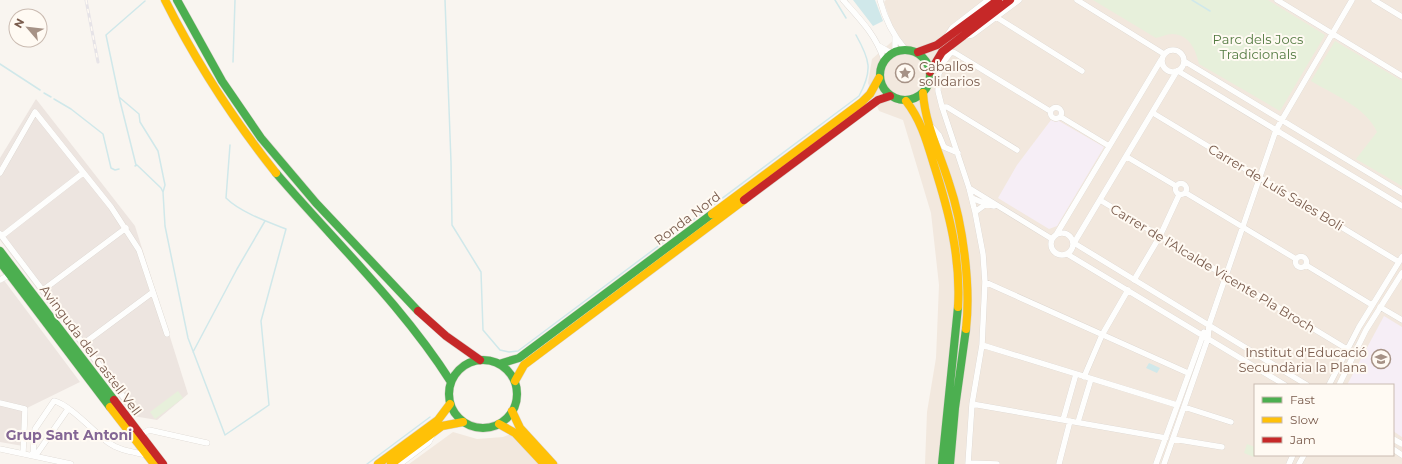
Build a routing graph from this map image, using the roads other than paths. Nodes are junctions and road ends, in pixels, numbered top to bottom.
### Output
1 (165, 0) edge
2 (177, 0) edge
3 (843, 0) edge
4 (880, 0) edge
5 (988, 0) edge
6 (998, 0) edge
7 (1010, 0) edge
8 (1019, 0) edge
9 (1077, 0) edge
10 (1277, 0) edge
11 (1352, 0) edge
12 (1374, 0) edge
13 (996, 17) junction
14 (1402, 17) edge
15 (1332, 34) junction
16 (962, 36) junction
17 (895, 37) junction
18 (944, 40) junction
19 (879, 46) junction
20 (905, 49) junction
21 (893, 52) junction
22 (918, 52) junction
23 (1164, 54) junction
24 (884, 60) junction
25 (1162, 60) junction
26 (1184, 61) junction
27 (1082, 71) dead end
28 (1178, 71) junction
29 (930, 72) junction
30 (1402, 76) edge
31 (879, 78) junction
32 (923, 94) junction
33 (890, 96) junction
34 (906, 100) junction
35 (942, 107) junction
36 (1153, 113) junction
37 (1282, 120) junction
38 (929, 124) junction
39 (1276, 130) junction
40 (1109, 146) junction
41 (1017, 150) dead end
42 (958, 153) junction
43 (1127, 157) junction
44 (0, 173) edge
45 (83, 173) junction
46 (1260, 178) junction
47 (1176, 186) junction
48 (969, 188) junction
49 (1186, 192) junction
50 (1402, 193) edge
51 (1179, 195) junction
52 (982, 196) junction
53 (972, 198) junction
54 (1100, 200) junction
55 (986, 204) junction
56 (997, 206) junction
57 (1402, 206) edge
58 (975, 212) junction
59 (1243, 227) junction
60 (126, 228) junction
61 (1, 235) edge
62 (1160, 236) junction
63 (1054, 237) junction
64 (1074, 243) junction
65 (0, 251) edge
66 (1067, 254) junction
67 (1400, 259) edge
68 (0, 262) edge
69 (1402, 273) edge
70 (10, 275) junction
71 (1226, 276) junction
72 (0, 280) edge
73 (1134, 280) junction
74 (985, 282) junction
75 (43, 290) junction
76 (1128, 290) junction
77 (153, 292) junction
78 (1372, 305) junction
79 (1380, 307) junction
80 (1402, 320) edge
81 (1208, 325) junction
82 (167, 334) dead end
83 (1202, 334) junction
84 (1102, 335) junction
85 (1208, 338) junction
86 (83, 344) junction
87 (982, 345) junction
88 (1347, 349) junction
89 (480, 360) junction
90 (499, 364) junction
91 (1188, 373) junction
92 (1076, 374) junction
93 (1084, 377) junction
94 (1091, 379) junction
95 (515, 381) junction
96 (451, 382) junction
97 (1283, 384) edge
98 (1305, 384) edge
99 (1330, 384) edge
100 (1339, 384) edge
101 (123, 396) junction
102 (115, 402) junction
103 (0, 403) edge
104 (450, 404) junction
105 (972, 404) junction
106 (1177, 405) junction
107 (1184, 407) junction
108 (68, 409) junction
109 (134, 411) dead end
110 (512, 412) junction
111 (1063, 420) junction
112 (1070, 421) junction
113 (463, 422) junction
114 (1078, 422) junction
115 (1230, 422) dead end
116 (499, 424) junction
117 (435, 431) junction
118 (140, 435) junction
119 (1166, 438) junction
120 (1173, 439) junction
121 (207, 443) dead end
122 (1222, 448) dead end
123 (0, 449) edge
124 (23, 453) junction
125 (34, 455) junction
126 (147, 455) junction
127 (968, 463) edge
128 (71, 464) edge
129 (154, 464) edge
130 (163, 464) edge
131 (378, 464) edge
132 (391, 464) edge
133 (400, 464) edge
134 (544, 464) edge
135 (553, 464) edge
136 (942, 464) edge
137 (950, 464) edge
138 (997, 464) edge
139 (1059, 464) edge
140 (1156, 464) edge
141 (1164, 464) edge

1 - 96 main road
2 - 89 main road
3 - 19 street
4 - 17 street
5 - 18 street
6 - 18 main road
7 - 16 main road
8 - 13 street
9 - 23 street
10 - 15 street
11 - 15 street
12 - 14 street
13 - 16 street
13 - 27 street
15 - 30 street
15 - 37 street
16 - 29 main road
17 - 20 street
17 - 21 street
18 - 22 main road
19 - 21 street
19 - 24 street
20 - 21 main road
20 - 22 main road
21 - 24 main road
22 - 29 main road
23 - 25 street
23 - 26 street
24 - 31 main road
25 - 28 street
25 - 40 street
26 - 28 street
26 - 37 street
28 - 36 street
28 - 39 street
29 - 32 main road
31 - 33 main road
31 - 90 main road, Ronda Nord
32 - 34 main road
32 - 38 main road
33 - 34 main road
33 - 95 main road, Ronda Nord
34 - 136 main road
35 - 40 street
35 - 41 street
35 - 42 street
36 - 43 street
36 - 46 street, Carrer de Luís Sales Boli
37 - 39 street
37 - 50 street
38 - 42 street
38 - 137 main road
39 - 46 street
39 - 57 street
40 - 63 street
42 - 48 street
43 - 47 street
43 - 54 street
44 - 45 street
45 - 60 street
45 - 61 street
46 - 59 street
46 - 67 street, Carrer de Luís Sales Boli
47 - 49 street
47 - 51 street
48 - 52 street
48 - 53 street
49 - 51 street
49 - 59 street
51 - 62 street
52 - 53 street
52 - 56 street
53 - 55 street
53 - 58 street
54 - 62 street, Carrer de l'Alcalde Vicente Pla Broch
54 - 64 street
55 - 56 street
55 - 58 street
56 - 63 street
58 - 74 street
59 - 71 street
59 - 78 street
60 - 75 street
60 - 77 street
61 - 75 street, Avinguda del Castell Vell
62 - 71 street, Carrer de l'Alcalde Vicente Pla Broch
62 - 73 street
63 - 64 street
63 - 66 street
64 - 66 street
64 - 73 street
65 - 102 main road, Avinguda del Castell Vell
66 - 76 street
67 - 78 street
68 - 70 main road, Avinguda del Castell Vell
69 - 79 street
70 - 72 street
70 - 126 main road, Avinguda del Castell Vell
71 - 81 street
71 - 88 street, Carrer de l'Alcalde Vicente Pla Broch
73 - 81 street
74 - 84 street
74 - 87 street
75 - 86 street, Avinguda del Castell Vell
76 - 83 street
76 - 84 street
77 - 82 street
77 - 86 street
78 - 88 street
79 - 80 street
79 - 100 street
81 - 83 street
81 - 85 street
81 - 98 street
83 - 85 street
83 - 91 street
84 - 91 street
84 - 93 street
85 - 97 street
85 - 107 street
86 - 101 street, Avinguda del Castell Vell
87 - 92 street
87 - 105 street
88 - 99 street
89 - 90 main road
89 - 96 main road
90 - 95 main road
91 - 106 street
92 - 93 street
92 - 111 street
93 - 94 street
94 - 106 street
94 - 114 street
95 - 110 main road
96 - 104 main road
101 - 102 street
101 - 109 street, Avinguda del Castell Vell
102 - 118 main road, Avinguda del Castell Vell
103 - 124 street
104 - 113 main road
104 - 131 main road
105 - 111 street
105 - 127 street
106 - 119 street
107 - 115 street
107 - 120 street
108 - 125 street
108 - 125 street
108 - 126 street
110 - 116 main road
110 - 135 main road
111 - 112 street
112 - 114 street
112 - 139 street
113 - 116 main road
113 - 117 main road
114 - 119 street
116 - 134 main road
117 - 132 main road
117 - 133 street
118 - 121 street
118 - 130 main road, Avinguda del Castell Vell
119 - 140 street
120 - 122 street
120 - 141 street
123 - 124 street
124 - 125 street
125 - 128 street
126 - 129 main road, Avinguda del Castell Vell
127 - 138 street

